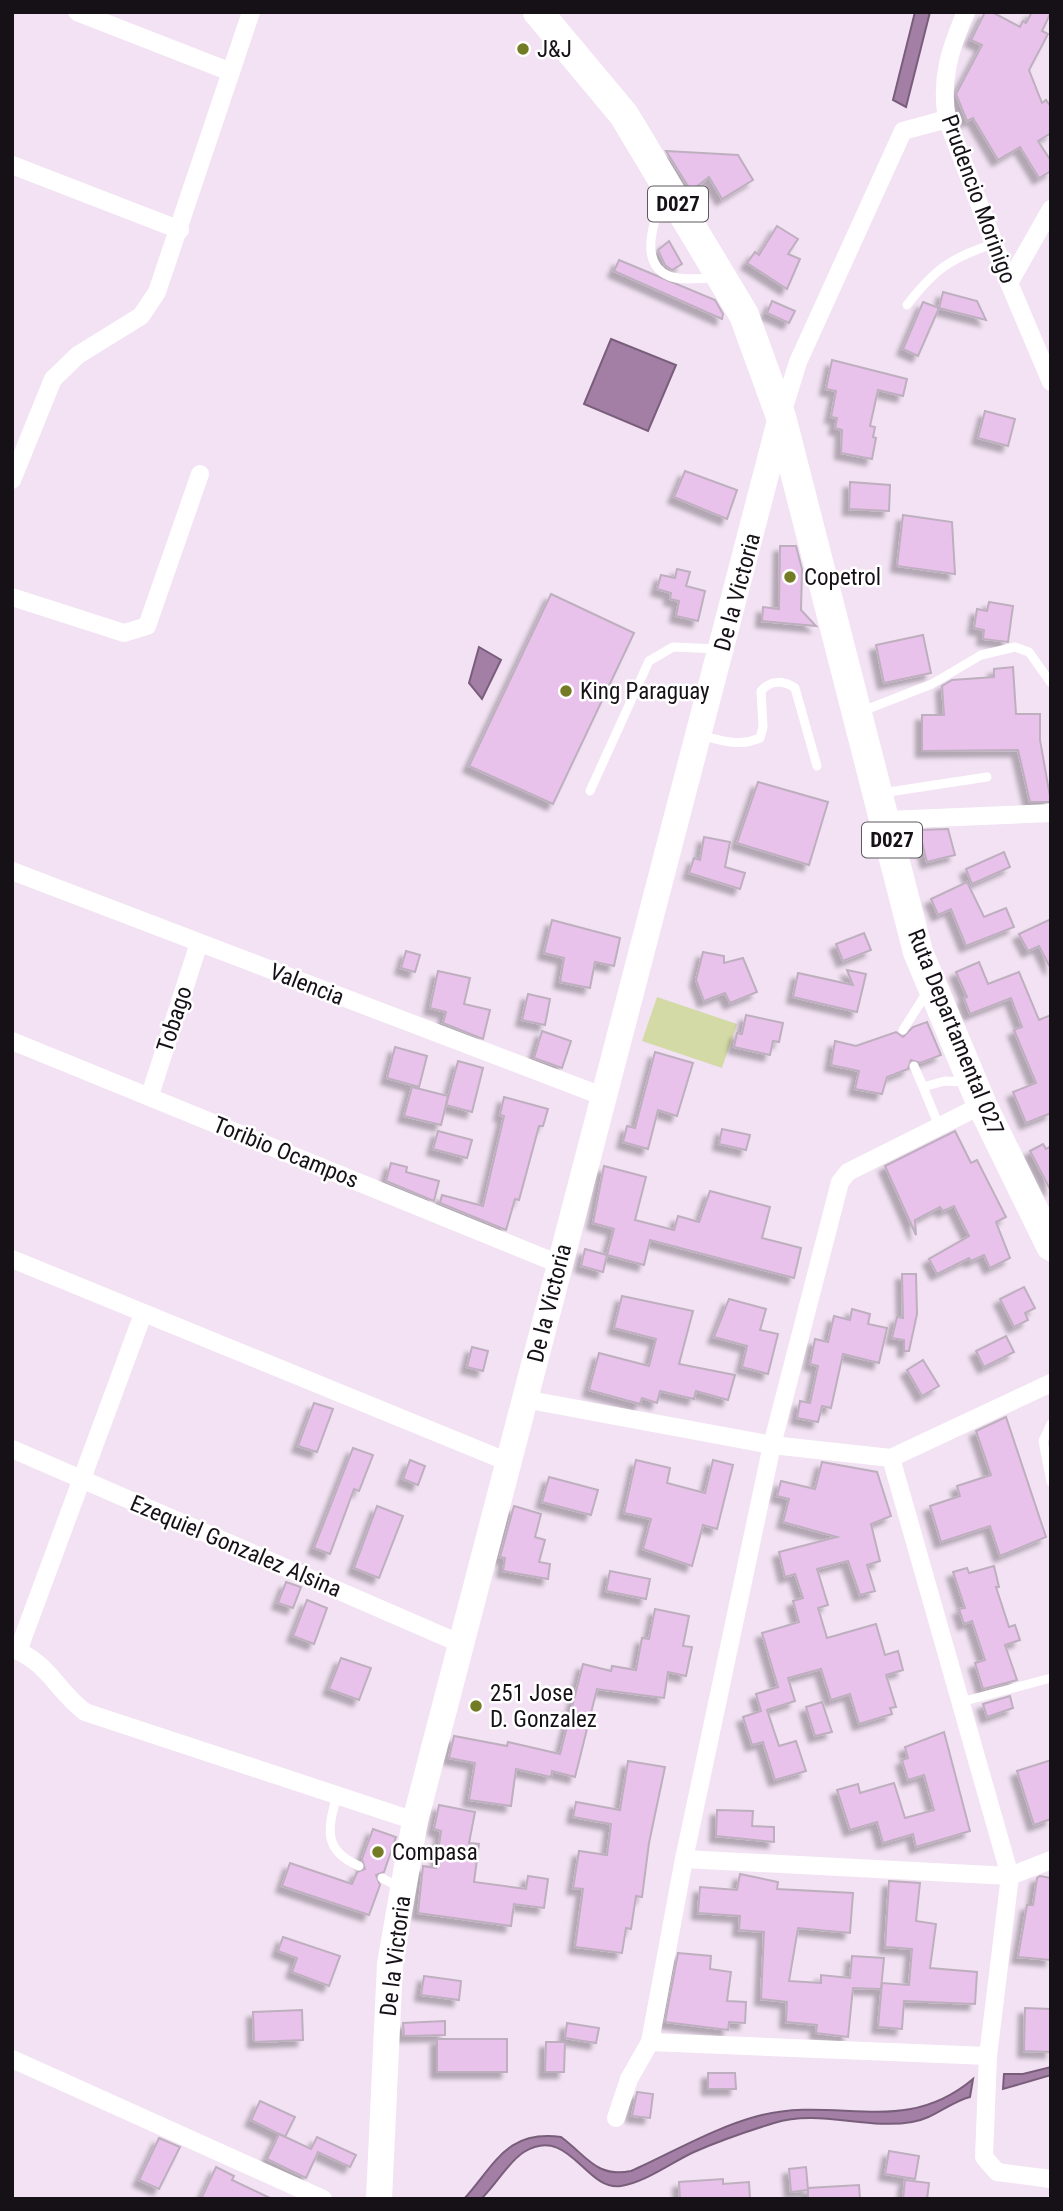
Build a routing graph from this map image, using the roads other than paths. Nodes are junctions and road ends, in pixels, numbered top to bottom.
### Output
1 (77, 12) edge
2 (251, 12) edge
3 (538, 12) edge
4 (965, 12) edge
5 (231, 72) junction
6 (947, 119) junction
7 (12, 165) edge
8 (668, 187) junction
9 (1051, 209) edge
10 (180, 230) junction
11 (993, 244) junction
12 (723, 279) junction
13 (1009, 284) junction
14 (907, 305) dead end
15 (1051, 382) edge
16 (781, 417) junction
17 (200, 474) dead end
18 (12, 480) edge
19 (12, 597) edge
20 (722, 650) junction
21 (1051, 683) edge
22 (859, 712) junction
23 (699, 734) junction
24 (817, 766) dead end
25 (987, 777) dead end
26 (590, 791) dead end
27 (883, 807) junction
28 (1051, 813) edge
29 (12, 871) edge
30 (199, 943) junction
31 (932, 985) junction
32 (903, 1030) dead end
33 (12, 1041) edge
34 (914, 1066) dead end
35 (923, 1087) junction
36 (977, 1093) junction
37 (150, 1095) junction
38 (602, 1096) junction
39 (939, 1126) junction
40 (1051, 1246) edge
41 (12, 1259) edge
42 (559, 1264) junction
43 (143, 1314) junction
44 (1051, 1382) edge
45 (524, 1399) junction
46 (1051, 1424) edge
47 (772, 1445) junction
48 (12, 1449) edge
49 (891, 1458) junction
50 (509, 1462) junction
51 (82, 1479) junction
52 (1051, 1482) edge
53 (460, 1643) junction
54 (15, 1649) edge
55 (1051, 1678) edge
56 (961, 1702) junction
57 (337, 1795) junction
58 (415, 1821) junction
59 (684, 1859) junction
60 (1051, 1860) edge
61 (359, 1866) dead end
62 (1010, 1876) junction
63 (650, 2042) junction
64 (988, 2056) junction
65 (12, 2059) edge
66 (616, 2118) dead end
67 (1051, 2179) edge
68 (323, 2199) edge
69 (379, 2199) edge

1 - 5 street
2 - 5 street
3 - 8 main road, Ruta Departamental 027 / D027
4 - 6 street, Prudencio Morinigo
5 - 10 street
6 - 11 street, Prudencio Morinigo
6 - 16 street
7 - 10 street
8 - 12 main road, Ruta Departamental 027 / D027
8 - 12 lane
9 - 13 street
10 - 18 street
11 - 13 street, Prudencio Morinigo
11 - 14 lane
12 - 16 main road, Ruta Departamental 027 / D027
13 - 15 street, Prudencio Morinigo
16 - 20 main road, De la Victoria
16 - 22 main road, Ruta Departamental 027 / D027
17 - 19 street
20 - 23 main road, De la Victoria
20 - 26 lane
21 - 22 lane
22 - 27 main road, Ruta Departamental 027 / D027
23 - 24 lane
23 - 38 main road, De la Victoria
25 - 27 lane
27 - 28 street
27 - 31 main road, Ruta Departamental 027 / D027
29 - 30 street, Valencia
30 - 37 street, Tobago
30 - 38 street, Valencia
31 - 32 lane
31 - 36 main road, Ruta Departamental 027 / D027
33 - 37 street, Toribio Ocampos
34 - 35 lane
35 - 36 lane
35 - 39 lane
36 - 39 street
36 - 40 main road, Ruta Departamental 027 / D027
37 - 42 street, Toribio Ocampos
38 - 42 main road, De la Victoria
39 - 47 street
41 - 43 street
42 - 45 main road, De la Victoria
43 - 50 street
43 - 51 street
44 - 49 street
45 - 47 street
45 - 50 main road, De la Victoria
46 - 52 lane
47 - 49 street
47 - 59 street
48 - 51 street, Ezequiel Gonzalez Alsina
49 - 56 street
50 - 53 main road, De la Victoria
51 - 53 street, Ezequiel Gonzalez Alsina
51 - 54 street
53 - 58 main road, De la Victoria
54 - 57 street
55 - 56 lane
56 - 62 street
57 - 58 street
57 - 61 lane
58 - 69 main road, De la Victoria
59 - 62 street
59 - 63 street
60 - 62 street
62 - 64 street
63 - 64 street
63 - 66 street
64 - 67 street
65 - 68 street

